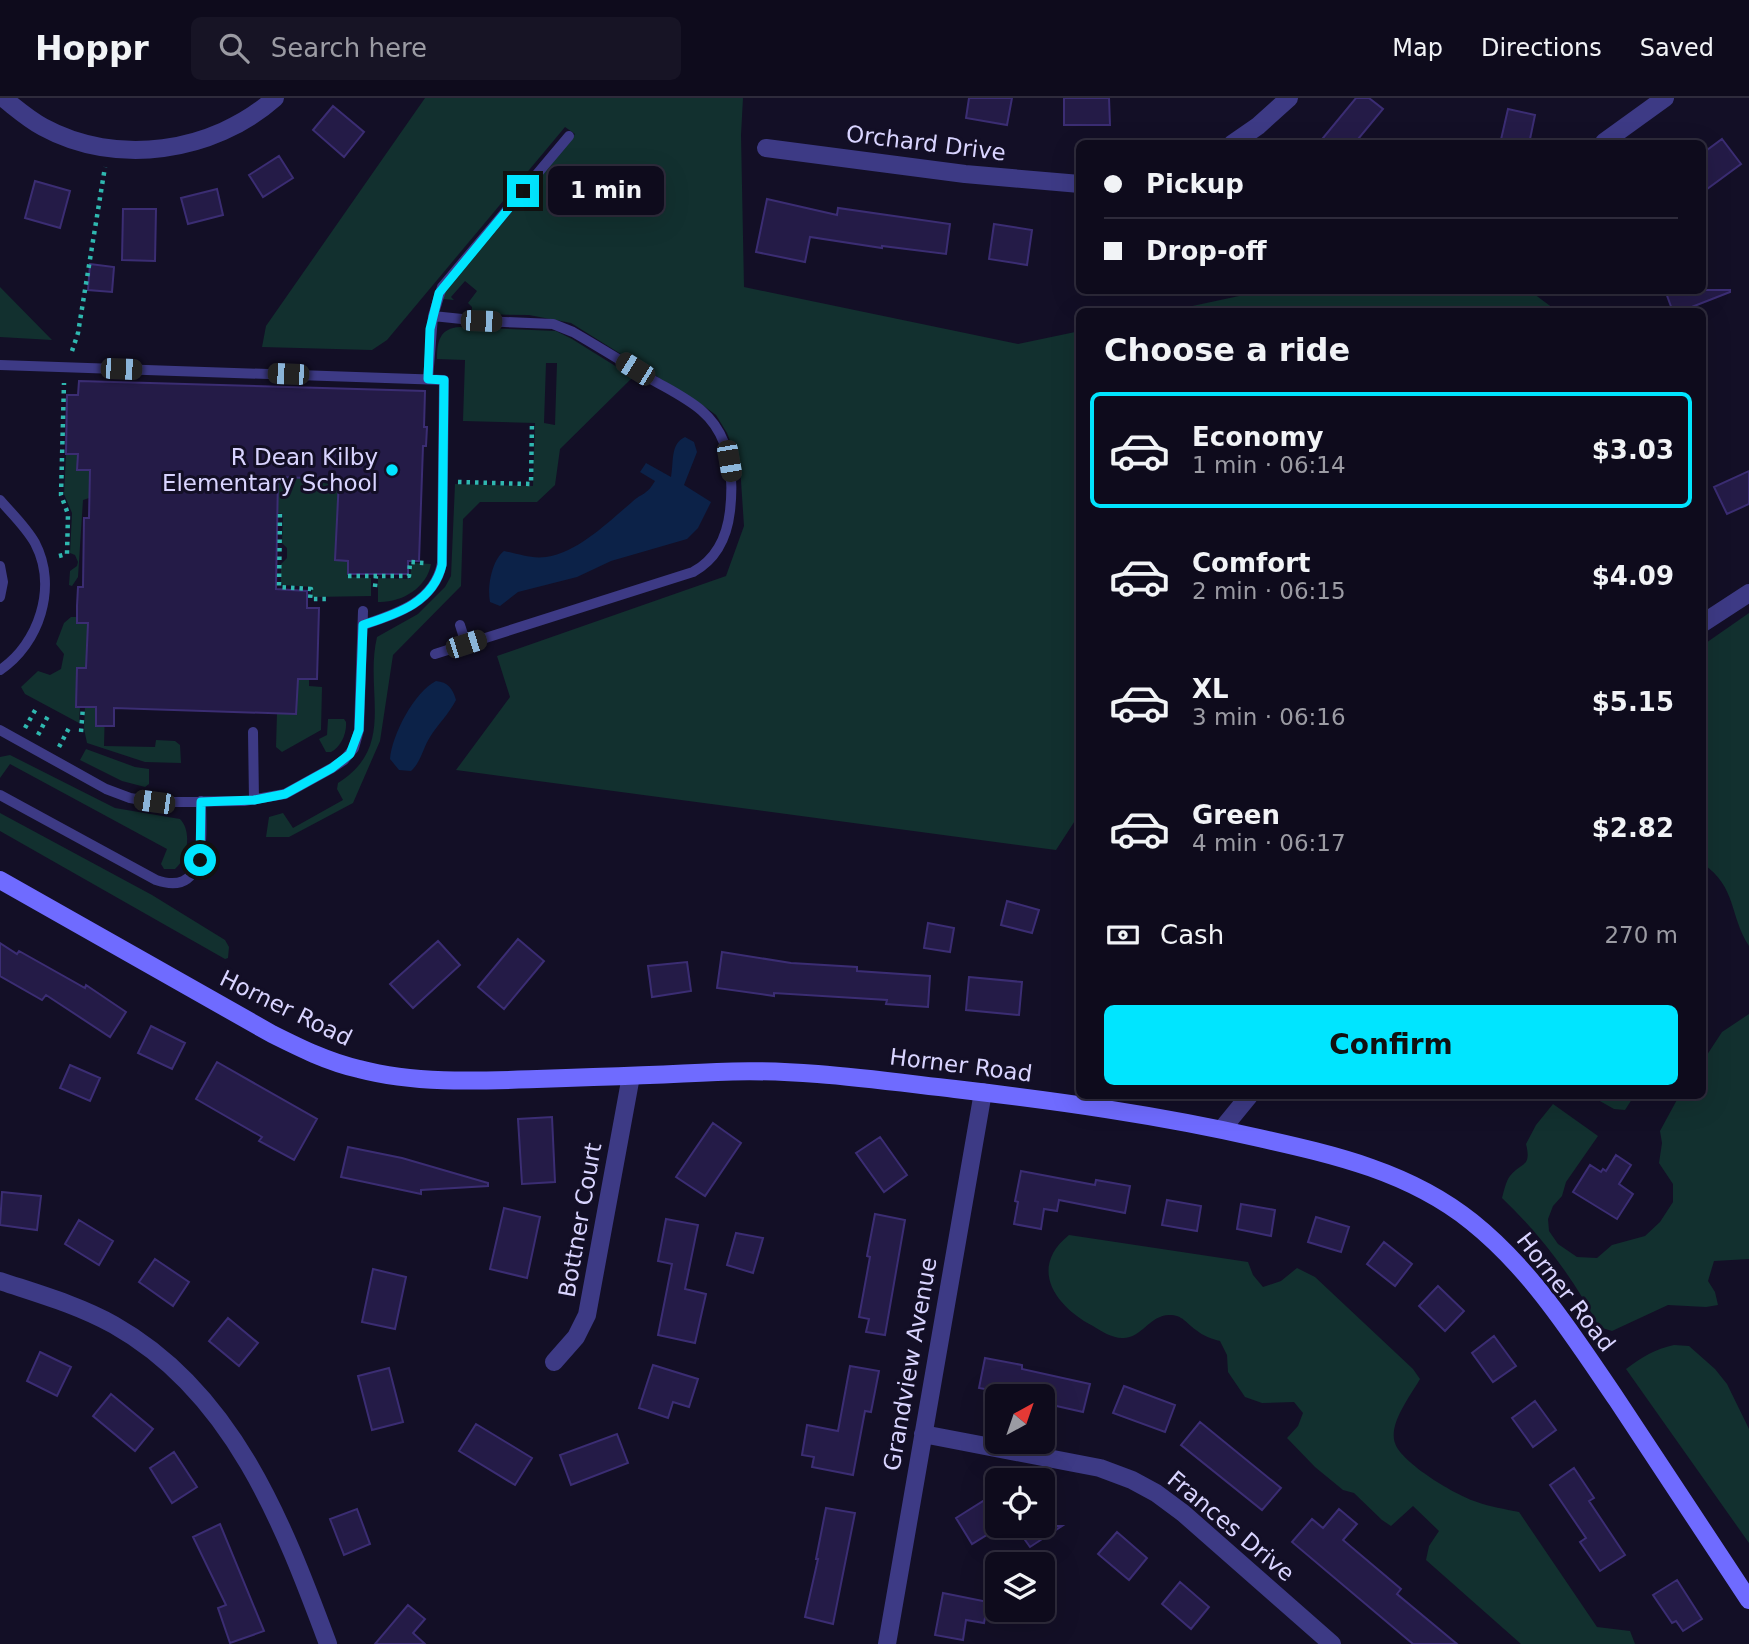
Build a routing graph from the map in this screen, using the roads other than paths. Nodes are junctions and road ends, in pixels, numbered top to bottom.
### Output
1 (3, 98) edge
2 (275, 98) edge
3 (1289, 98) edge
4 (1665, 98) edge
5 (569, 136) dead end
6 (1238, 140) edge
7 (1607, 140) edge
8 (766, 148) dead end
9 (1076, 184) edge
10 (433, 316) junction
11 (0, 365) edge
12 (428, 379) junction
13 (0, 500) edge
14 (0, 566) edge
15 (1749, 593) edge
16 (0, 597) edge
17 (363, 611) dead end
18 (1706, 621) edge
19 (363, 625) junction
20 (460, 625) dead end
21 (466, 644) junction
22 (435, 654) dead end
23 (0, 670) edge
24 (0, 730) edge
25 (253, 732) dead end
26 (0, 796) edge
27 (254, 800) junction
28 (201, 802) junction
29 (0, 880) edge
30 (631, 1076) junction
31 (983, 1092) junction
32 (1247, 1099) edge
33 (1222, 1129) junction
34 (0, 1281) edge
35 (554, 1362) dead end
36 (923, 1434) junction
37 (1749, 1600) edge
38 (328, 1644) edge
39 (887, 1644) edge
40 (1332, 1644) edge

1 - 2 street
3 - 6 street
4 - 7 street
5 - 10 lane
8 - 9 street, Orchard Drive
10 - 12 lane
10 - 21 lane
11 - 12 lane
12 - 19 lane
13 - 23 lane
14 - 16 lane
15 - 18 street
17 - 19 lane
19 - 27 lane
20 - 21 lane
21 - 22 lane
24 - 28 lane
25 - 27 lane
26 - 28 lane
27 - 28 lane
29 - 30 main road, Horner Road
30 - 31 main road, Horner Road
30 - 35 street, Bottner Court
31 - 33 main road, Horner Road
31 - 36 street, Grandview Avenue
32 - 33 street
33 - 37 main road, Horner Road
34 - 38 street
36 - 39 street, Grandview Avenue
36 - 40 street, Frances Drive

